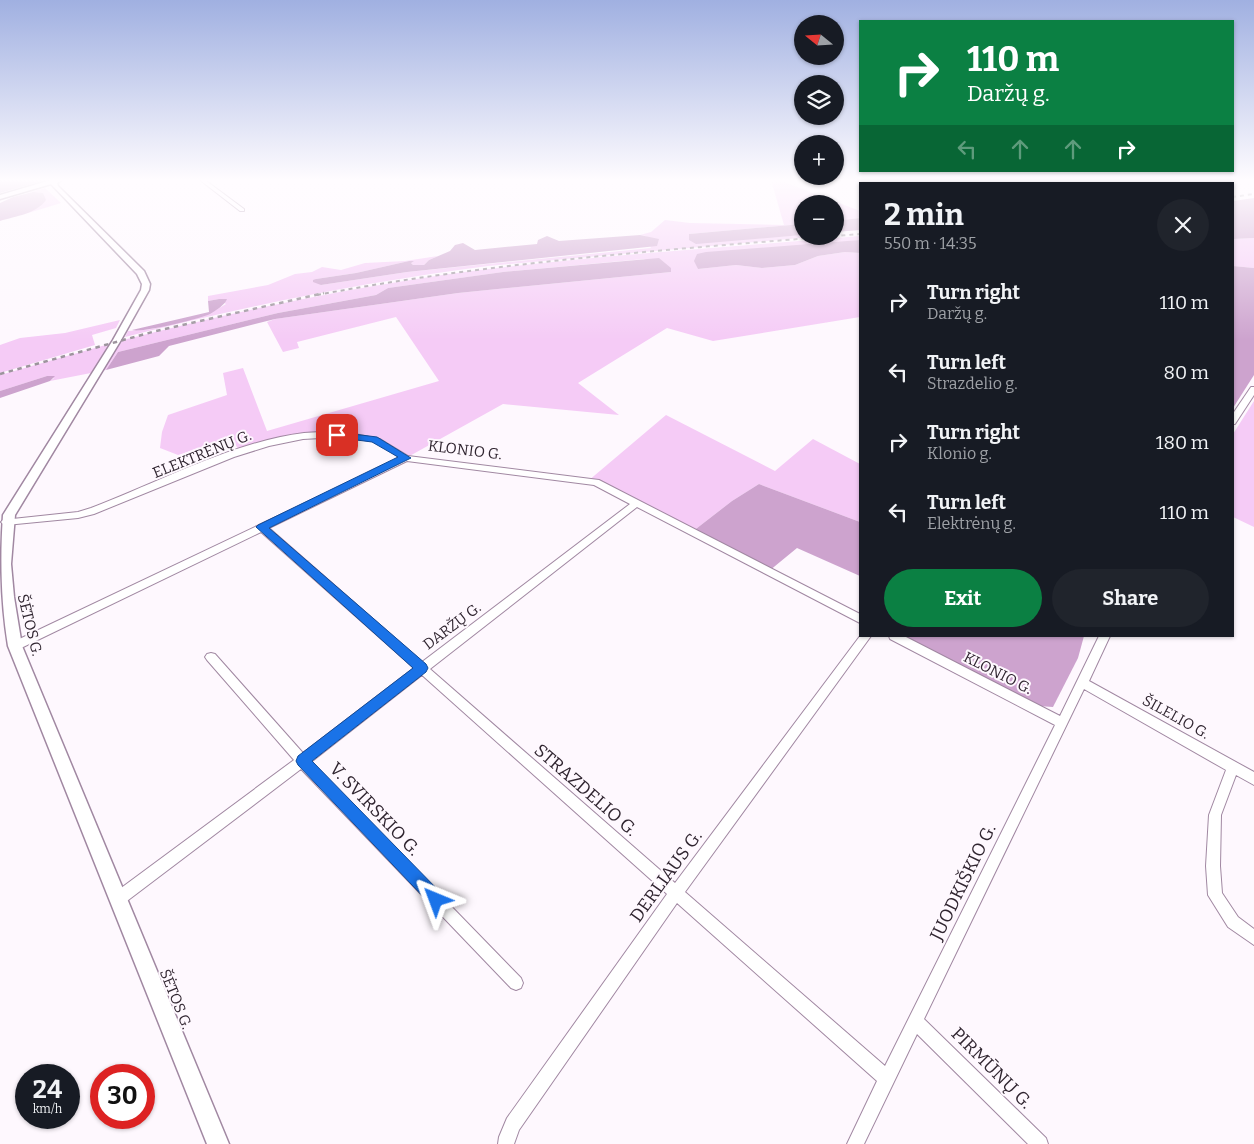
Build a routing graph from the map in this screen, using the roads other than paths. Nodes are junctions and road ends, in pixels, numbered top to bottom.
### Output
1 (101, 233) edge
2 (1254, 389) edge
3 (1234, 419) edge
4 (406, 458) junction
5 (637, 504) junction
6 (6, 522) junction
7 (262, 527) junction
8 (859, 618) edge
9 (865, 637) edge
10 (896, 637) edge
11 (1105, 637) edge
12 (15, 646) junction
13 (211, 657) dead end
14 (422, 668) junction
15 (1083, 683) junction
16 (1062, 724) junction
17 (302, 761) junction
18 (1233, 767) junction
19 (1254, 779) edge
20 (676, 893) junction
21 (118, 899) junction
22 (1254, 938) edge
23 (516, 983) dead end
24 (915, 1021) junction
25 (887, 1078) junction
26 (218, 1144) edge
27 (506, 1144) edge
28 (855, 1144) edge
29 (1040, 1144) edge

1 - 6 main road, ŠĖTOS G.
2 - 3 street
4 - 5 street, KLONIO G.
4 - 6 street, ELEKTRĖNŲ G.
4 - 7 street, KLONIO G.
5 - 8 street, KLONIO G.
5 - 14 street, DARŽŲ G.
6 - 12 main road, ŠĖTOS G.
7 - 12 street, KLONIO G.
7 - 14 street, STRAZDELIO G.
9 - 20 street, DERLIAUS G.
10 - 16 street, KLONIO G.
11 - 15 street, JUODKIŠKIO G.
12 - 21 main road, ŠĖTOS G.
13 - 17 street, V. SVIRSKIO G.
14 - 17 street, DARŽŲ G.
14 - 20 street, STRAZDELIO G.
15 - 16 street, JUODKIŠKIO G.
15 - 18 street, ŠILELIO G.
16 - 24 street, JUODKIŠKIO G.
17 - 21 street, DARŽŲ G.
17 - 23 street, V. SVIRSKIO G.
18 - 19 street, ŠILELIO G.
18 - 22 street
20 - 25 street, STRAZDELIO G.
20 - 27 street, DERLIAUS G.
21 - 26 main road, ŠĖTOS G.
24 - 25 street, JUODKIŠKIO G.
24 - 29 street, PIRMŪNŲ G.
25 - 28 street, JUODKIŠKIO G.

